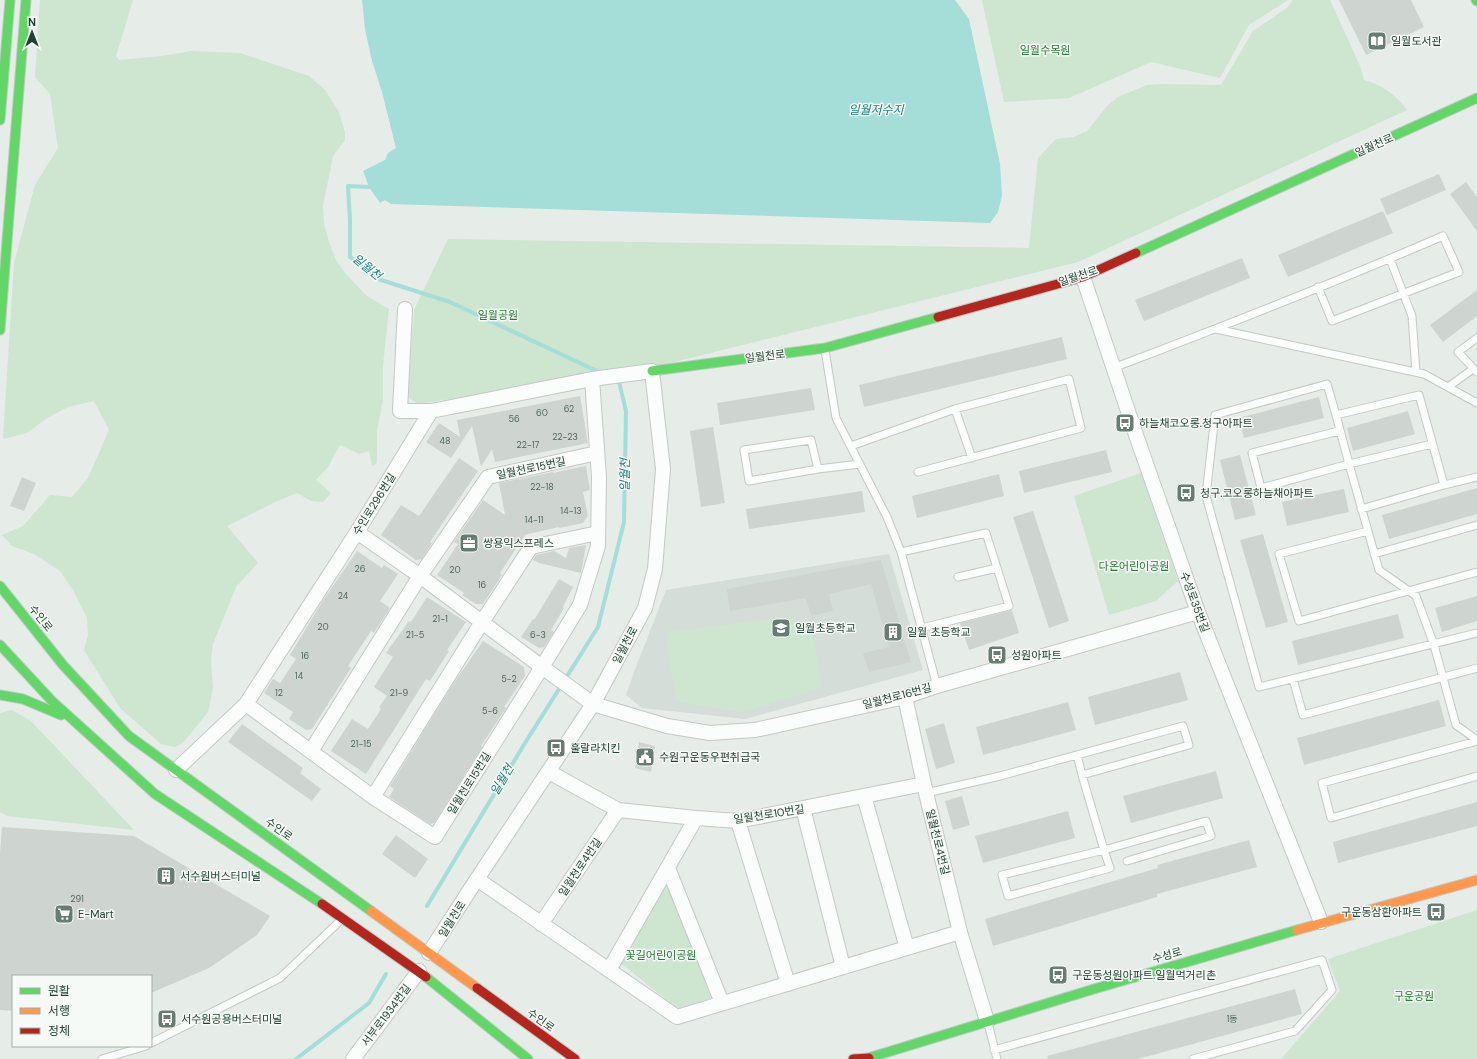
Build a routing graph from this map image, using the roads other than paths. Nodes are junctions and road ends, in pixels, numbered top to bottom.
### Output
1 (10, 0) edge
2 (26, 0) edge
3 (1477, 98) edge
4 (0, 120) edge
5 (1390, 259) junction
6 (1083, 277) junction
7 (1318, 287) junction
8 (1404, 294) junction
9 (405, 309) dead end
10 (1216, 329) junction
11 (0, 330) edge
12 (1477, 338) edge
13 (825, 348) junction
14 (1113, 368) junction
15 (652, 371) junction
16 (1475, 371) edge
17 (1416, 372) junction
18 (592, 379) junction
19 (1448, 387) junction
20 (1477, 403) edge
21 (955, 410) junction
22 (431, 411) junction
23 (1336, 415) junction
24 (1339, 431) junction
25 (1432, 444) junction
26 (851, 446) junction
27 (597, 453) junction
28 (972, 458) junction
29 (860, 464) junction
30 (1349, 464) junction
31 (818, 469) junction
32 (918, 472) dead end
33 (1477, 477) edge
34 (1444, 485) junction
35 (1361, 508) junction
36 (1477, 525) edge
37 (1368, 531) junction
38 (356, 532) junction
39 (598, 533) junction
40 (901, 552) junction
41 (1374, 554) junction
42 (997, 568) junction
43 (1477, 572) edge
44 (420, 576) junction
45 (958, 578) dead end
46 (0, 586) edge
47 (1408, 590) junction
48 (1198, 612) junction
49 (482, 622) junction
50 (922, 628) junction
51 (1477, 633) edge
52 (0, 645) edge
53 (1434, 645) junction
54 (542, 667) junction
55 (1477, 668) edge
56 (1442, 678) junction
57 (1293, 679) junction
58 (937, 686) junction
59 (0, 695) edge
60 (905, 697) junction
61 (246, 704) junction
62 (594, 704) junction
63 (71, 719) junction
64 (1477, 740) edge
65 (311, 751) junction
66 (1077, 755) junction
67 (176, 770) junction
68 (549, 772) junction
69 (1082, 775) junction
70 (1477, 776) edge
71 (925, 788) junction
72 (864, 796) junction
73 (373, 797) junction
74 (803, 808) junction
75 (618, 810) junction
76 (696, 818) junction
77 (738, 821) junction
78 (1104, 850) junction
79 (1127, 862) dead end
80 (668, 868) junction
81 (477, 879) junction
82 (1477, 880) edge
83 (344, 918) junction
84 (1321, 922) junction
85 (541, 924) junction
86 (960, 932) junction
87 (907, 948) junction
88 (430, 953) junction
89 (843, 967) junction
90 (609, 970) junction
91 (419, 971) junction
92 (788, 984) junction
93 (722, 1003) junction
94 (987, 1020) junction
95 (152, 1042) edge
96 (143, 1047) edge
97 (994, 1050) junction
98 (867, 1058) edge
99 (102, 1059) edge
100 (353, 1059) edge
101 (528, 1059) edge
102 (575, 1059) edge
103 (853, 1059) edge
104 (997, 1059) edge
105 (1197, 1059) edge

1 - 4 street
2 - 11 street
3 - 6 street, 일월천로
5 - 7 lane
5 - 8 lane
5 - 8 lane
6 - 13 street, 일월천로
6 - 14 street, 수성로35번길
7 - 8 lane
7 - 10 lane
8 - 17 lane
9 - 22 street
10 - 14 lane
10 - 17 lane
12 - 16 lane
13 - 15 street, 일월천로
13 - 26 lane
14 - 48 street, 수성로35번길
15 - 18 street
15 - 62 street, 일월천로
16 - 19 lane
17 - 19 lane
18 - 22 street
18 - 27 street, 일월천로15번길
19 - 20 lane
21 - 26 lane
21 - 28 lane
21 - 28 lane
22 - 38 street, 수인로296번길
23 - 24 lane
23 - 25 lane
23 - 57 lane
24 - 30 lane
24 - 30 lane
25 - 30 lane
25 - 34 lane
26 - 29 lane
27 - 39 street, 일월천로15번길
27 - 44 street, 일월천로15번길
28 - 32 lane
29 - 31 lane
29 - 40 lane
30 - 35 lane
31 - 31 lane
33 - 34 lane
34 - 35 lane
35 - 37 lane
36 - 41 lane
37 - 41 lane
37 - 47 lane
38 - 44 street
38 - 61 street, 수인로296번길
39 - 49 street
39 - 54 street, 일월천로15번길
40 - 42 lane
40 - 50 lane
41 - 47 lane
42 - 45 lane
42 - 50 lane
43 - 47 lane
44 - 49 street
44 - 65 street, 일월천로15번길
46 - 67 street, 수인로
47 - 53 lane
48 - 58 street, 일월천로16번길
48 - 84 street, 수성로35번길
49 - 54 street
49 - 73 street
50 - 58 lane
51 - 53 lane
52 - 63 street
53 - 56 lane
53 - 57 lane
54 - 62 street
54 - 73 street, 일월천로15번길
55 - 56 lane
56 - 57 lane
56 - 64 lane
58 - 60 street, 일월천로16번길
59 - 63 street
60 - 62 street, 일월천로16번길
60 - 71 street, 일월천로4번길
61 - 65 street, 일월천로15번길
61 - 67 street, 수인로296번길
62 - 68 street, 일월천로
63 - 83 street
64 - 70 lane
65 - 73 street, 일월천로15번길
66 - 69 lane
66 - 69 lane
66 - 71 lane
67 - 88 street, 수인로
68 - 75 street, 일월천로10번길
68 - 81 street, 일월천로
69 - 78 lane
71 - 72 street, 일월천로10번길
71 - 86 street, 일월천로4번길
72 - 74 street, 일월천로10번길
72 - 87 street
74 - 77 street, 일월천로10번길
74 - 89 street
75 - 76 street, 일월천로10번길
75 - 85 street, 일월천로4번길
76 - 77 street, 일월천로10번길
76 - 80 street
77 - 92 street
78 - 78 lane
78 - 79 lane
80 - 90 street
80 - 93 street
81 - 85 street
81 - 88 street, 일월천로
82 - 84 street, 수성로
83 - 91 street
83 - 95 lane
84 - 94 street, 수성로
85 - 90 street
86 - 87 street
86 - 94 street, 일월천로4번길
87 - 89 street
88 - 102 street, 수인로
89 - 92 street
90 - 93 street
91 - 100 street, 서부로1934번길
91 - 101 street
92 - 93 street
94 - 97 lane
94 - 98 street, 수성로
96 - 99 lane
97 - 104 lane
97 - 105 lane
98 - 103 street, 수성로

